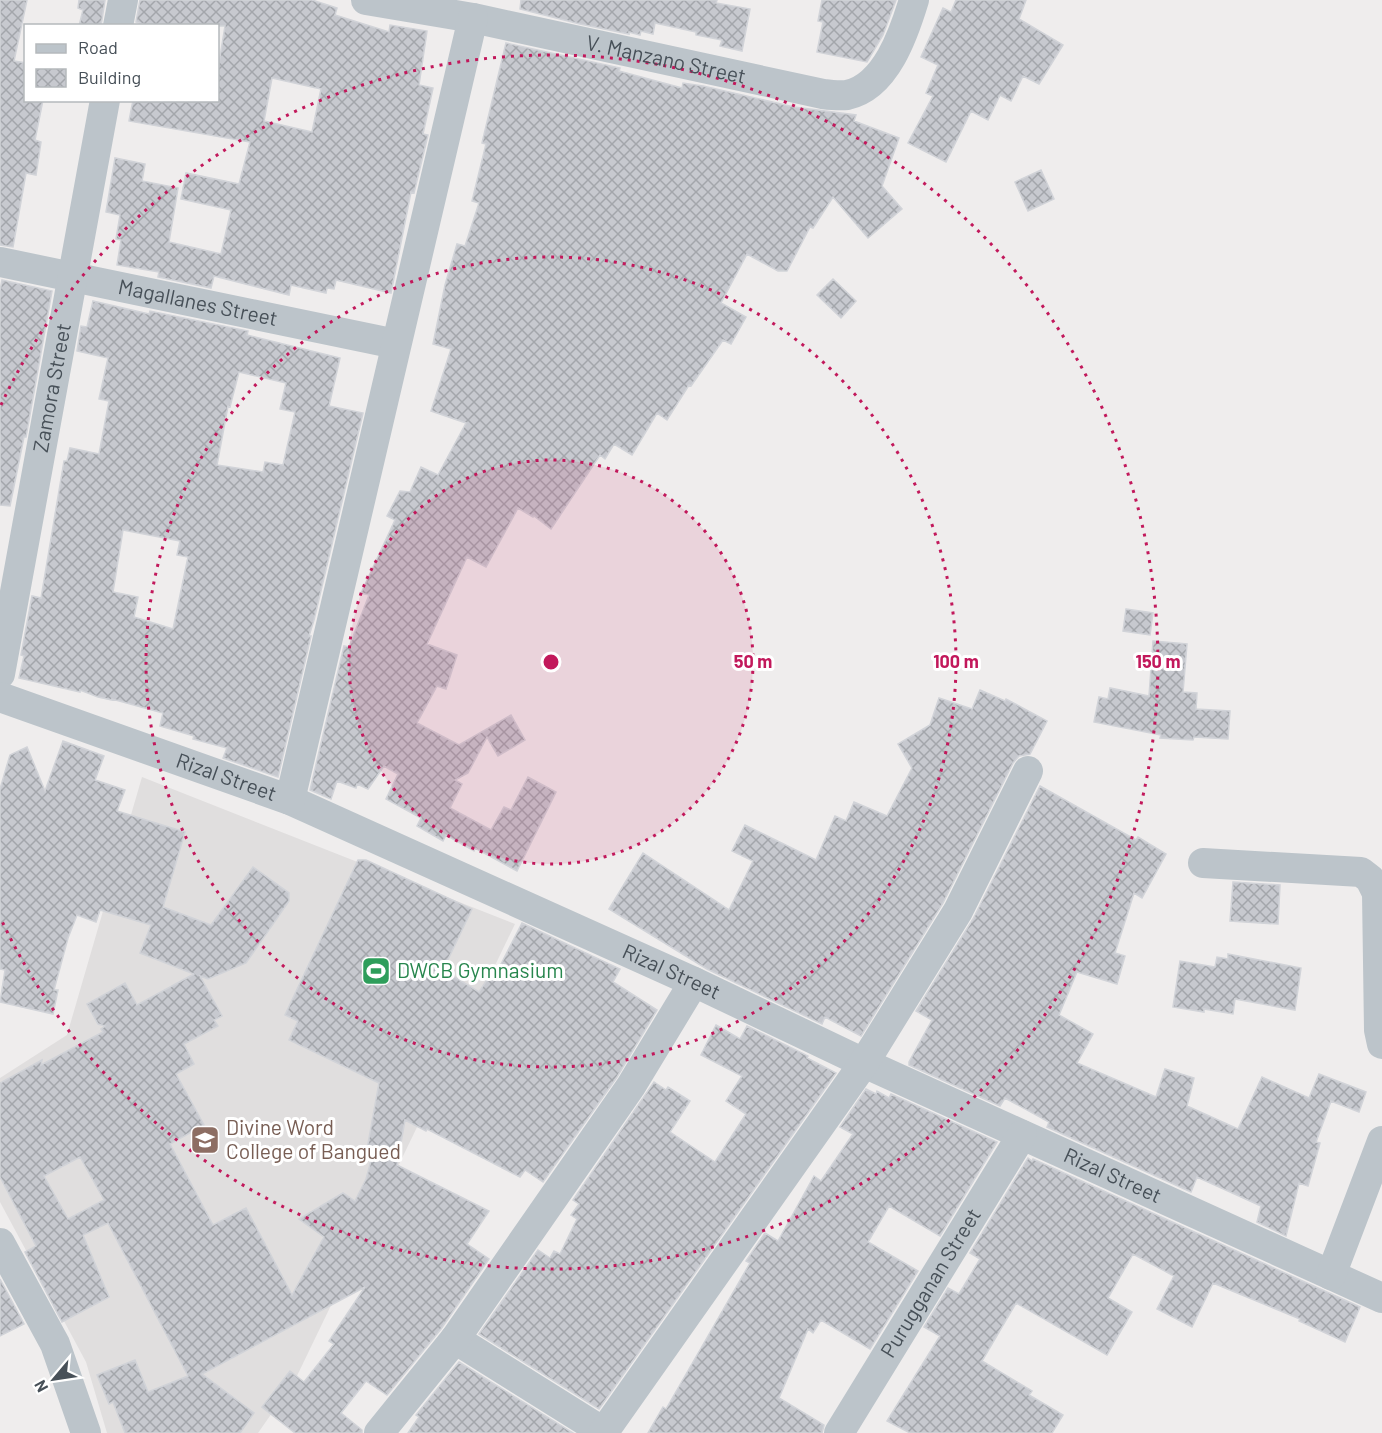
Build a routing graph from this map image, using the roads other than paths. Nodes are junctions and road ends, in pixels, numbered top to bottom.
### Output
1 (123, 0) edge
2 (366, 0) edge
3 (914, 0) edge
4 (473, 18) junction
5 (118, 24) edge
6 (105, 102) edge
7 (0, 262) edge
8 (73, 279) junction
9 (396, 344) junction
10 (0, 674) edge
11 (0, 697) edge
12 (1028, 771) dead end
13 (290, 800) junction
14 (1203, 863) dead end
15 (694, 982) junction
16 (1382, 1044) edge
17 (864, 1063) junction
18 (1022, 1135) junction
19 (1382, 1141) edge
20 (0, 1243) edge
21 (1331, 1275) junction
22 (1382, 1298) edge
23 (454, 1339) junction
24 (86, 1433) edge
25 (379, 1433) edge
26 (604, 1433) edge
27 (839, 1433) edge

1 - 5 street
2 - 4 street, V. Manzano Street
3 - 4 street, V. Manzano Street
4 - 9 street
6 - 8 street, Zamora Street
7 - 8 street, Magallanes Street
8 - 9 street, Magallanes Street
8 - 10 street, Zamora Street
9 - 13 street
11 - 13 street, Rizal Street
12 - 17 street
13 - 15 street, Rizal Street
14 - 16 street
15 - 17 street, Rizal Street
15 - 23 street
17 - 18 street, Rizal Street
17 - 26 street
18 - 21 street, Rizal Street
18 - 27 street, Purugganan Street
19 - 21 street
20 - 24 street
21 - 22 street, Rizal Street
23 - 25 street
23 - 26 street

